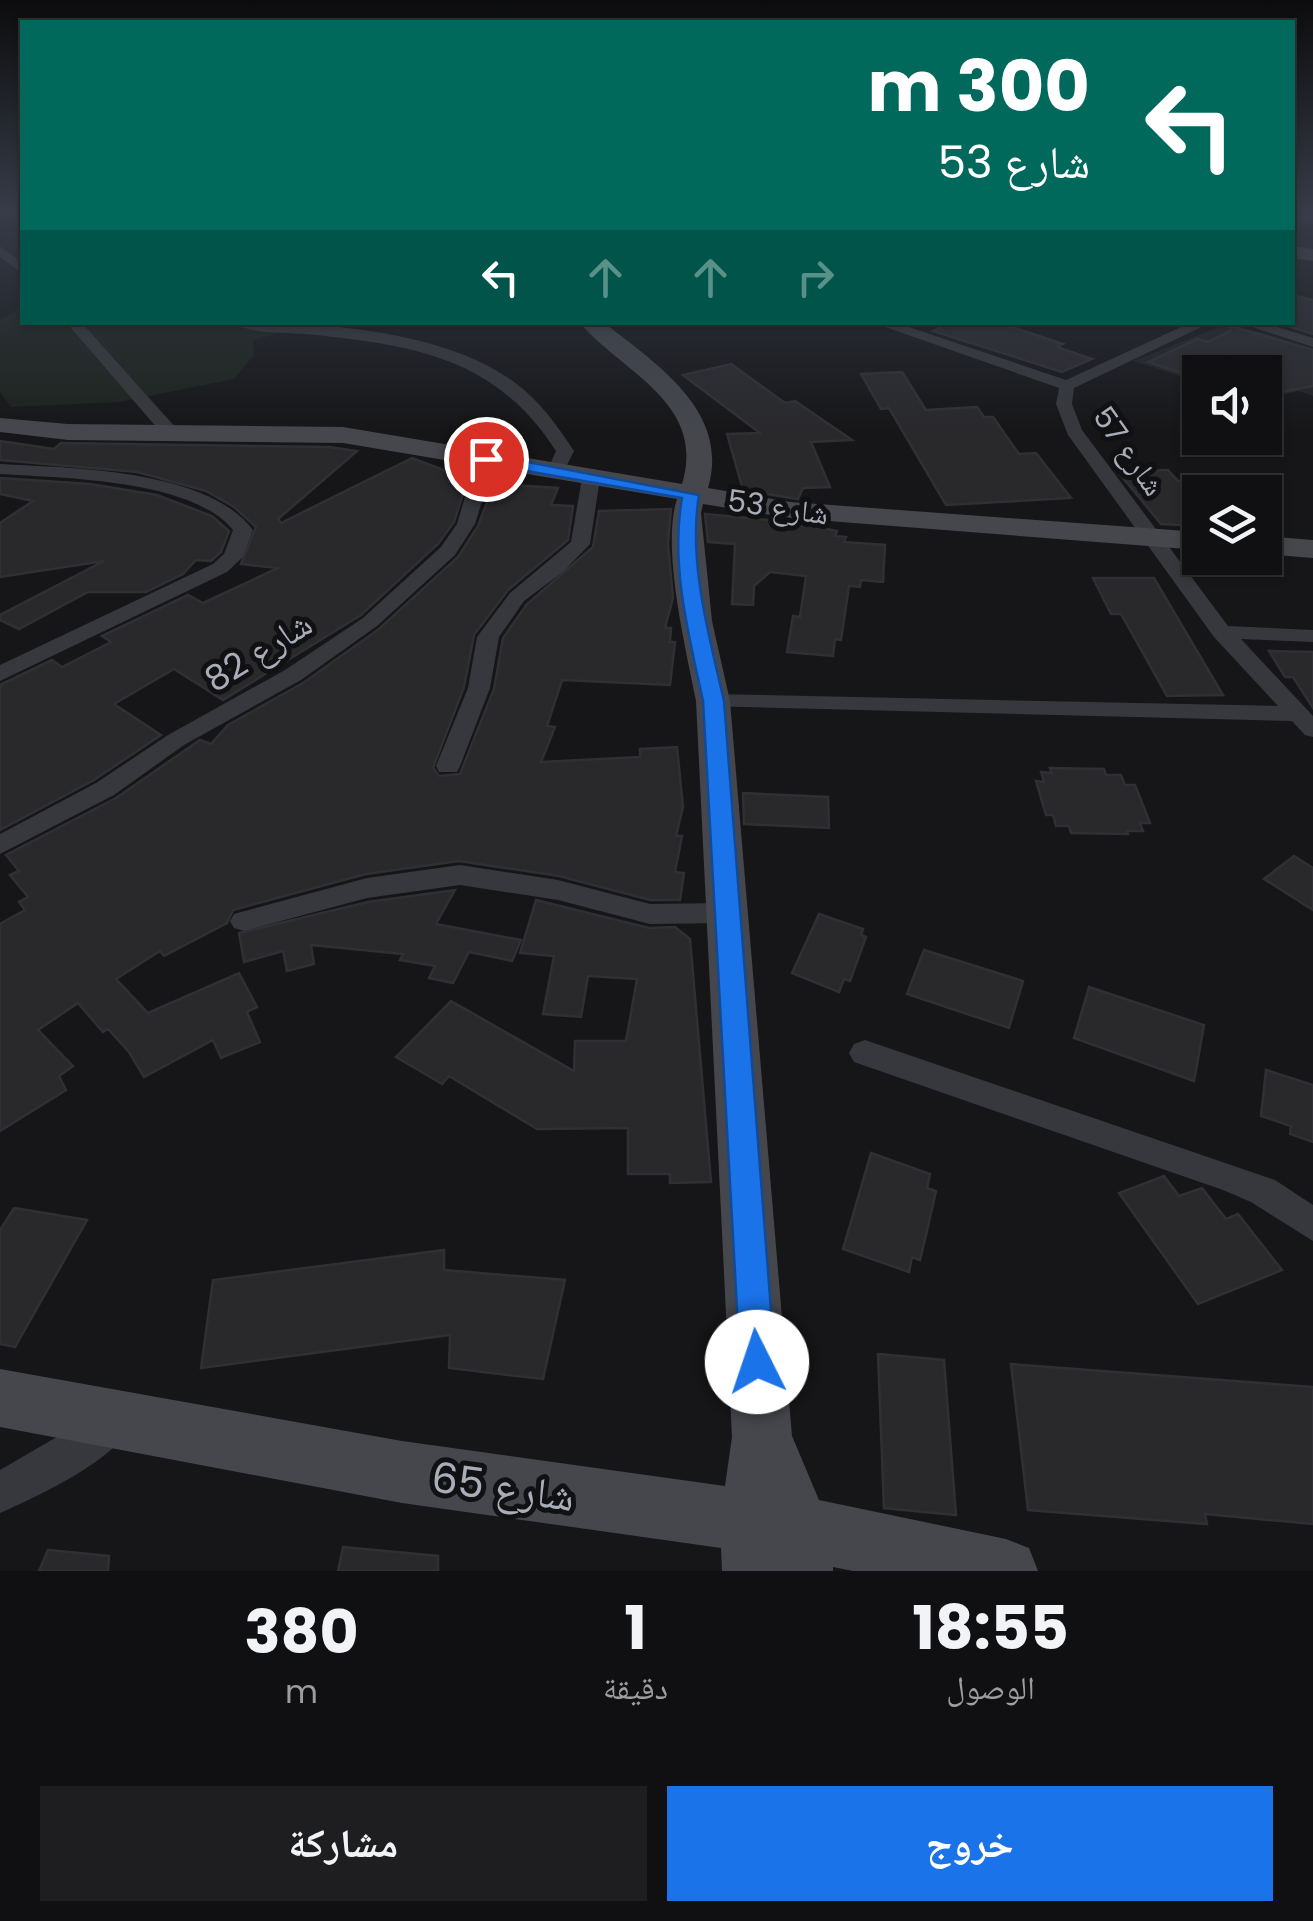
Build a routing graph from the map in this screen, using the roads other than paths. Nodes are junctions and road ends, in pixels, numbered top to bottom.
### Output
1 (76, 325) edge
2 (257, 325) edge
3 (593, 325) edge
4 (887, 325) edge
5 (1199, 325) edge
6 (1254, 325) edge
7 (1313, 343) edge
8 (1067, 386) junction
9 (0, 426) edge
10 (170, 432) junction
11 (500, 462) junction
12 (0, 469) edge
13 (556, 471) junction
14 (590, 478) junction
15 (691, 495) junction
16 (1153, 537) junction
17 (1182, 539) edge
18 (1282, 547) edge
19 (1313, 549) edge
20 (1222, 632) junction
21 (1313, 636) edge
22 (0, 674) edge
23 (714, 701) junction
24 (1305, 722) edge
25 (448, 766) dead end
26 (0, 845) edge
27 (729, 913) junction
28 (244, 921) dead end
29 (864, 1053) dead end
30 (1313, 1225) edge
31 (0, 1398) edge
32 (118, 1420) junction
33 (0, 1492) edge
34 (776, 1548) edge
35 (1006, 1571) edge

1 - 10 street
2 - 13 street
3 - 15 street
4 - 8 street, شارع 57
5 - 8 street, شارع 57
6 - 7 street
8 - 16 street, شارع 57
9 - 10 street, شارع 53
10 - 11 street, شارع 53
11 - 13 street, شارع 53
11 - 26 street, شارع 82
12 - 22 street
13 - 14 street, شارع 53
14 - 15 street, شارع 53
14 - 25 street
15 - 16 street, شارع 53
15 - 23 street
16 - 17 street, شارع 53
16 - 20 street, شارع 57
18 - 19 street
20 - 21 street
20 - 24 street, شارع 57
23 - 24 street
23 - 27 street
27 - 28 street
27 - 34 street
29 - 30 street
31 - 32 street, شارع 65
32 - 33 street
32 - 34 street, شارع 65
34 - 35 street, شارع 65

